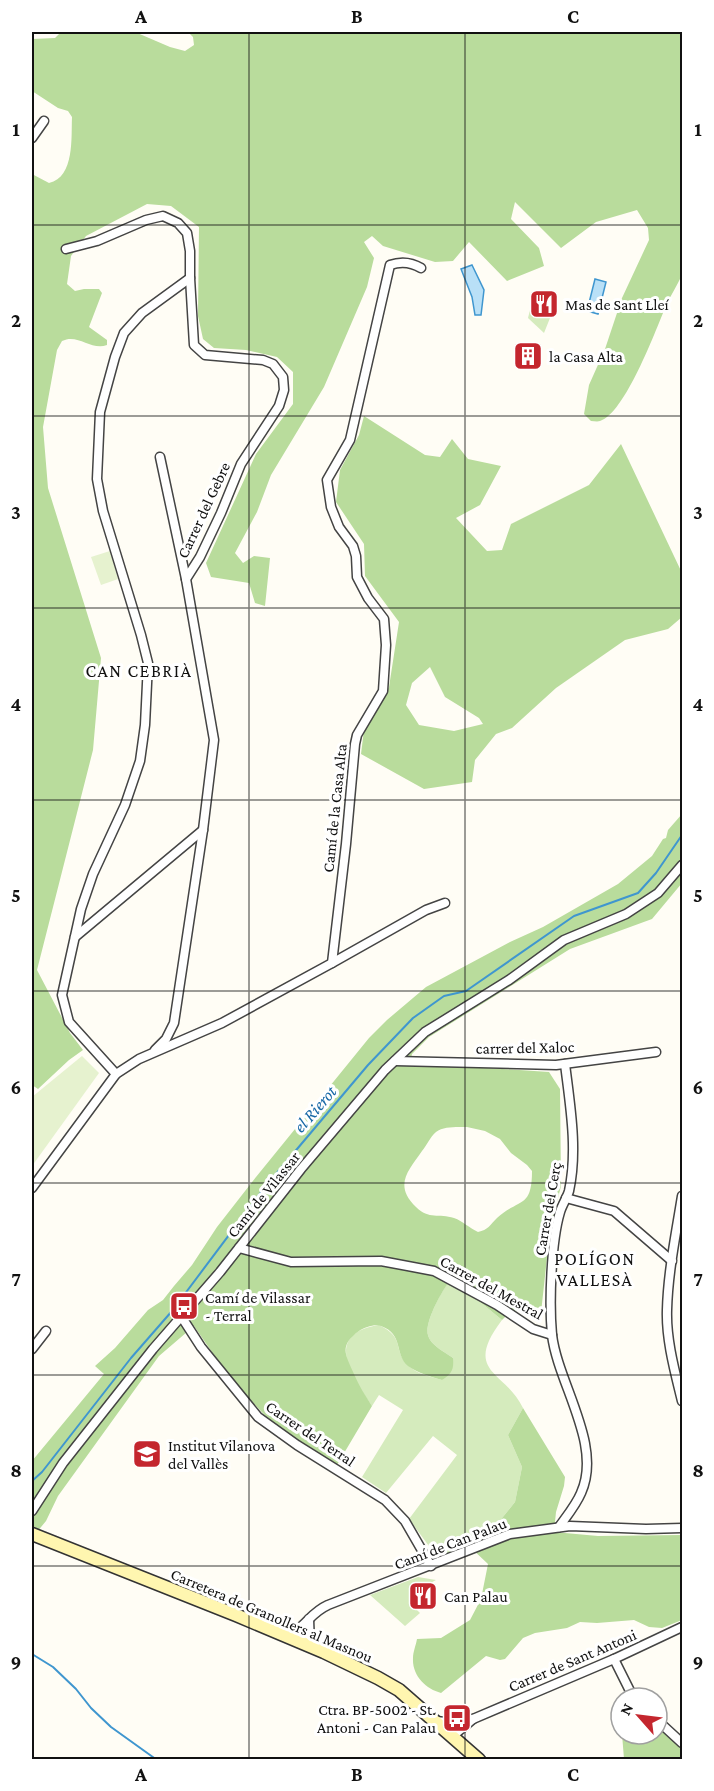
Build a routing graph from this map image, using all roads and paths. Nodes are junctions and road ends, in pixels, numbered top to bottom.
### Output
1 (44, 121) dead end
2 (32, 138) edge
3 (66, 249) dead end
4 (421, 268) dead end
5 (190, 278) junction
6 (160, 457) dead end
7 (186, 579) junction
8 (203, 830) junction
9 (682, 865) edge
10 (445, 903) dead end
11 (75, 937) junction
12 (332, 963) junction
13 (656, 1052) dead end
14 (153, 1053) junction
15 (395, 1061) junction
16 (565, 1064) junction
17 (116, 1074) junction
18 (32, 1188) edge
19 (682, 1196) edge
20 (566, 1198) junction
21 (239, 1248) junction
22 (672, 1261) junction
23 (182, 1316) junction
24 (46, 1331) dead end
25 (552, 1335) junction
26 (32, 1349) edge
27 (682, 1401) edge
28 (32, 1511) edge
29 (559, 1527) junction
30 (682, 1528) edge
31 (32, 1534) edge
32 (431, 1566) junction
33 (309, 1618) junction
34 (682, 1627) edge
35 (285, 1636) junction
36 (310, 1646) junction
37 (614, 1659) junction
38 (628, 1686) edge
39 (457, 1728) junction
40 (669, 1731) edge
41 (682, 1743) edge
42 (479, 1760) edge

1 - 2 street
3 - 5 street, Carrer del Gebre
4 - 12 street, Camí de la Casa Alta
5 - 7 street, Carrer del Gebre
5 - 11 street
6 - 7 street, Carrer del Gebre
7 - 8 street, Carrer del Gebre
8 - 11 street
8 - 14 street, Carrer del Gebre
9 - 15 street, Camí de Vilassar
10 - 12 street
11 - 17 street
12 - 14 street
13 - 16 street, carrer del Xaloc
14 - 17 street
15 - 16 street, carrer del Xaloc
15 - 21 street, Camí de Vilassar
16 - 20 street, Carrer del Cerç
17 - 18 street
19 - 22 street
20 - 22 street
20 - 25 street, Carrer del Cerç
21 - 23 street, Camí de Vilassar
21 - 25 street, Carrer del Mestral
22 - 27 street
23 - 28 street, Camí de Vilassar
23 - 32 street, Carrer del Terral
24 - 26 street
25 - 29 street, Carrer del Cerç
29 - 30 street, Camí de Can Palau
29 - 32 street, Camí de Can Palau
31 - 35 main road, Carretera de Granollers al Masnou
32 - 33 street, Camí de Can Palau
33 - 35 street, Camí de Can Palau
33 - 36 street
34 - 37 street, Carrer de Sant Antoni
35 - 36 main road, Carretera de Granollers al Masnou
36 - 39 main road, Carretera de Granollers al Masnou
37 - 38 street
37 - 39 street, Carrer de Sant Antoni
39 - 42 main road, Carretera de Granollers al Masnou
40 - 41 street

